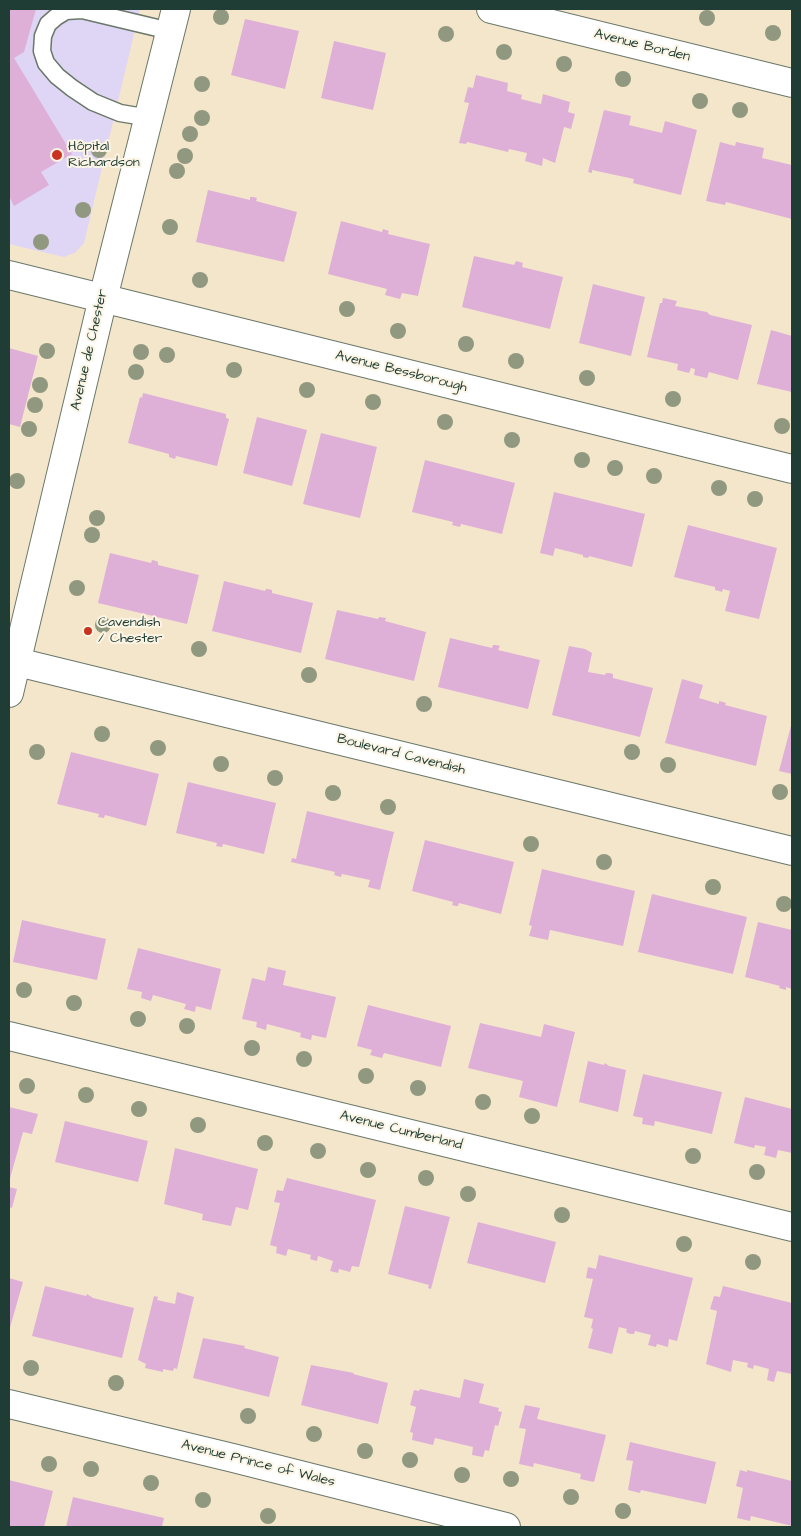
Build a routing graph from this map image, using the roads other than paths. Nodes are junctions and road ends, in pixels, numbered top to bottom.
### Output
1 (491, 9) edge
2 (173, 20) edge
3 (792, 83) edge
4 (150, 118) junction
5 (9, 275) edge
6 (102, 298) junction
7 (792, 469) edge
8 (12, 661) edge
9 (9, 693) edge
10 (792, 851) edge
11 (9, 1036) edge
12 (792, 1228) edge
13 (9, 1404) edge
14 (506, 1527) edge

1 - 3 street, Avenue Borden
2 - 4 street, Avenue de Chester
2 - 4 lane
4 - 6 street, Avenue de Chester
5 - 6 street, Avenue Bessborough
6 - 7 street, Avenue Bessborough
6 - 8 street, Avenue de Chester
8 - 9 street, Avenue de Chester
8 - 10 street, Boulevard Cavendish
11 - 12 street, Avenue Cumberland
13 - 14 street, Avenue Prince of Wales

